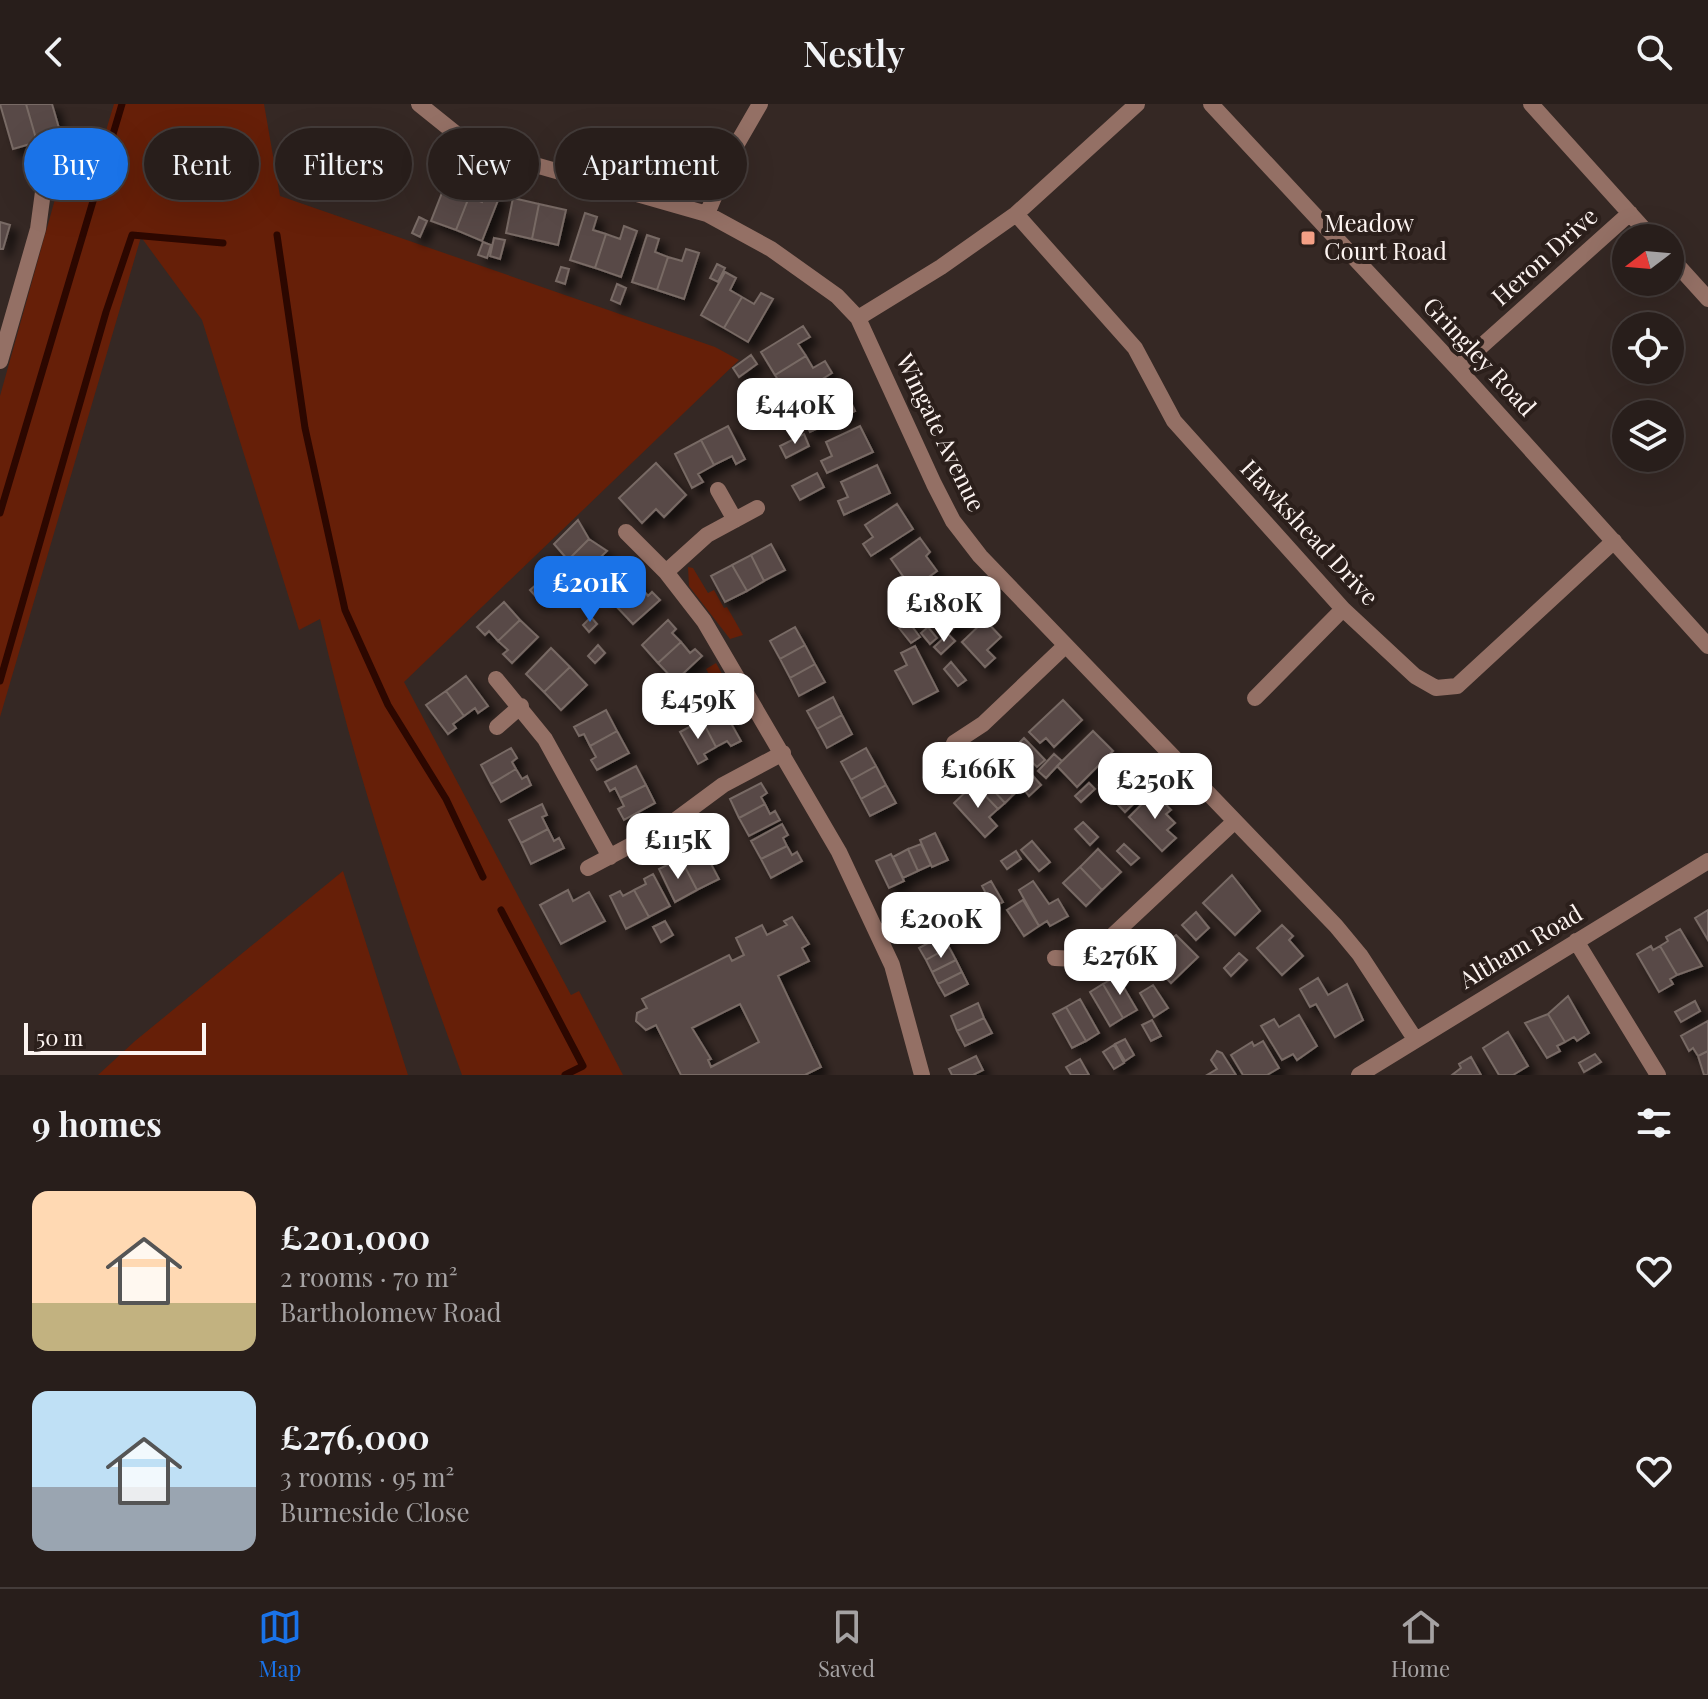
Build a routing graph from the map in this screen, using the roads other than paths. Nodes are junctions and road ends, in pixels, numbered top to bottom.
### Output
1 (419, 104) edge
2 (760, 104) edge
3 (1137, 104) edge
4 (1211, 104) edge
5 (1531, 104) edge
6 (42, 200) edge
7 (1630, 213) junction
8 (707, 214) junction
9 (1016, 214) junction
10 (1640, 224) edge
11 (1684, 272) edge
12 (1708, 299) edge
13 (858, 318) junction
14 (0, 361) edge
15 (1457, 368) junction
16 (718, 490) dead end
17 (757, 508) dead end
18 (735, 520) junction
19 (626, 532) dead end
20 (1614, 541) junction
21 (666, 572) junction
22 (1343, 609) junction
23 (1065, 646) junction
24 (1708, 646) edge
25 (496, 679) dead end
26 (1255, 698) dead end
27 (521, 706) junction
28 (497, 727) dead end
29 (954, 743) dead end
30 (783, 753) junction
31 (1235, 821) junction
32 (610, 857) junction
33 (1708, 861) edge
34 (588, 868) dead end
35 (915, 916) dead end
36 (880, 933) junction
37 (1576, 941) junction
38 (1055, 958) dead end
39 (1415, 1039) junction
40 (922, 1075) edge
41 (1359, 1075) edge
42 (1658, 1075) edge

1 - 8 street, Wingate Avenue
2 - 8 street
3 - 9 street
4 - 15 street, Gringley Road
5 - 7 street
6 - 14 street
7 - 10 street
7 - 15 street, Heron Drive
8 - 13 street, Wingate Avenue
9 - 13 street
9 - 22 street, Hawkshead Drive
11 - 12 street
13 - 23 street, Wingate Avenue
15 - 20 street, Gringley Road
16 - 18 street
17 - 18 street
18 - 21 street
19 - 21 street
20 - 22 street, Hawkshead Drive
20 - 24 street, Gringley Road
21 - 30 street
22 - 26 street
23 - 29 street
23 - 31 street, Wingate Avenue
25 - 27 street
27 - 28 street
27 - 32 street
30 - 32 street
30 - 36 street
31 - 38 street
31 - 39 street, Wingate Avenue
32 - 34 street
33 - 37 street, Altham Road
35 - 36 street
36 - 40 street
37 - 39 street, Altham Road
37 - 42 street
39 - 41 street, Altham Road

